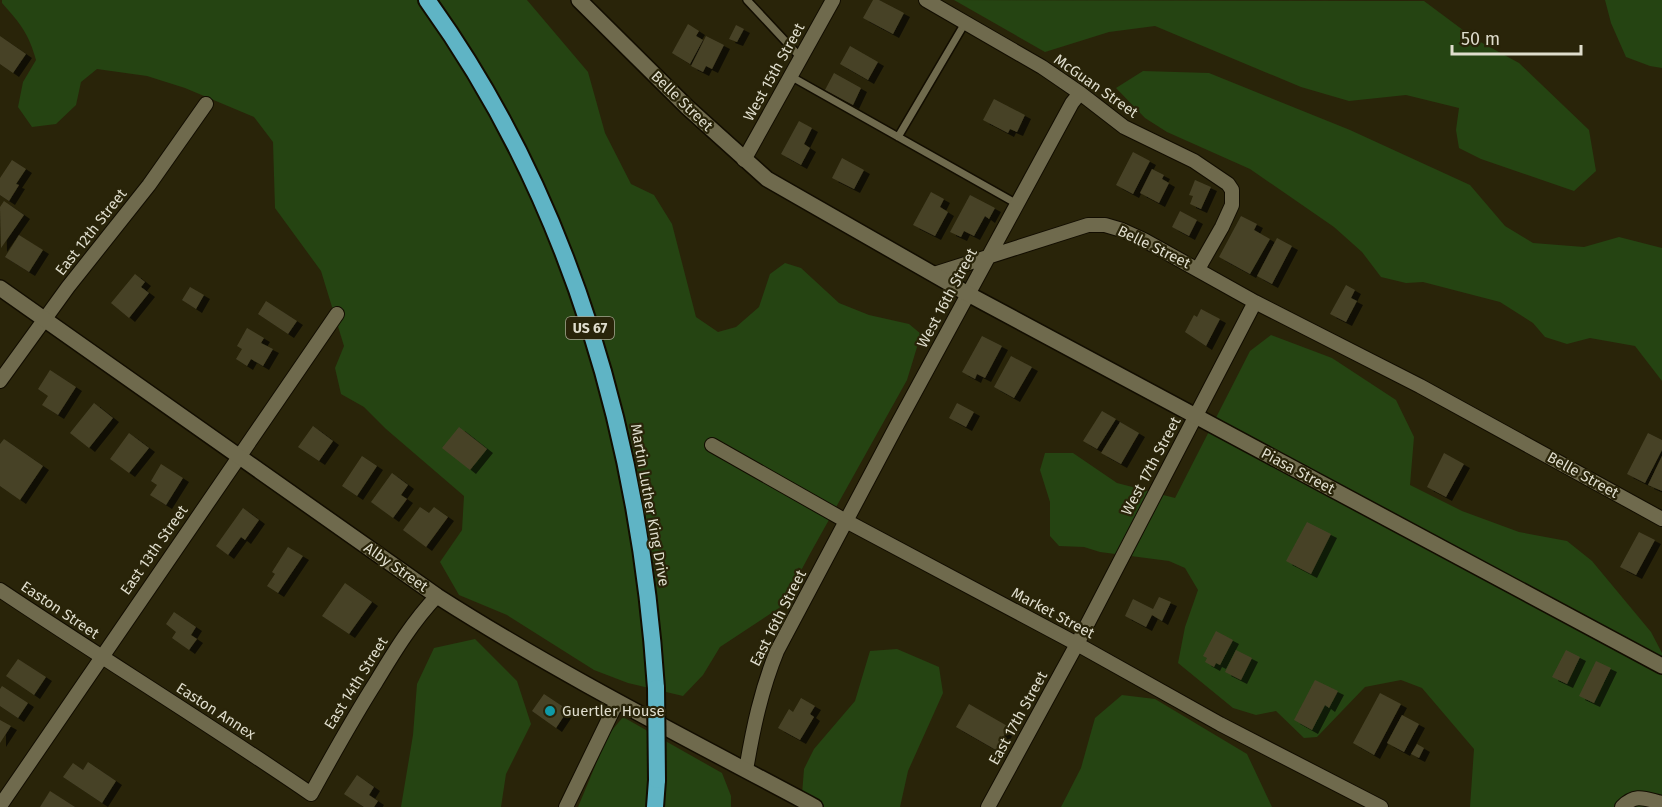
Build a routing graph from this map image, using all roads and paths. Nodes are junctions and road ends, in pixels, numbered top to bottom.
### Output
1 (427, 0) edge
2 (579, 0) edge
3 (747, 0) edge
4 (833, 0) edge
5 (926, 0) edge
6 (965, 23) junction
7 (801, 58) junction
8 (792, 77) junction
9 (1080, 93) junction
10 (206, 104) dead end
11 (898, 137) junction
12 (744, 160) junction
13 (1017, 204) junction
14 (988, 257) junction
15 (1198, 269) junction
16 (934, 274) junction
17 (0, 288) edge
18 (968, 294) junction
19 (1255, 302) junction
20 (337, 314) dead end
21 (44, 320) junction
22 (0, 381) edge
23 (1196, 416) junction
24 (712, 445) dead end
25 (239, 457) junction
26 (1662, 519) edge
27 (846, 521) junction
28 (0, 590) edge
29 (437, 596) junction
30 (1077, 644) junction
31 (101, 658) junction
32 (1662, 666) edge
33 (617, 702) junction
34 (746, 770) junction
35 (311, 794) joint
36 (1662, 803) edge
37 (0, 806) edge
38 (566, 807) edge
39 (655, 807) edge
40 (815, 807) edge
41 (988, 807) edge
42 (1381, 807) edge
43 (1622, 807) edge

1 - 39 highway, Martin Luther King Drive / US 67, bridge
2 - 12 street, Belle Street
3 - 7 lane
4 - 7 street, West 15th Street
5 - 6 street, McGuan Street
6 - 9 street, McGuan Street
6 - 11 lane
7 - 8 street, West 15th Street
8 - 11 lane
8 - 12 street, West 15th Street
9 - 13 street, West 16th Street
9 - 15 street, McGuan Street
10 - 21 street, East 12th Street
11 - 13 lane
12 - 16 street, Belle Street
13 - 14 street, West 16th Street
14 - 15 street, Belle Street
14 - 16 street, Belle Street
14 - 18 street, West 16th Street
15 - 19 street, Belle Street
16 - 18 street, Piasa Street
17 - 21 street, Alby Street
18 - 23 street, Piasa Street
18 - 27 street, West 16th Street
19 - 23 street, West 17th Street
19 - 26 street, Belle Street
20 - 25 street, East 13th Street
21 - 22 street, East 12th Street
21 - 25 street, Alby Street
23 - 30 street, West 17th Street
23 - 32 street, Piasa Street
24 - 27 street, Market Street
25 - 29 street, Alby Street
25 - 31 street, East 13th Street
27 - 30 street, Market Street
27 - 34 street, East 16th Street
28 - 31 street, Easton Street
29 - 33 street, Alby Street
29 - 35 street, East 14th Street
30 - 41 street, East 17th Street
30 - 42 street, Market Street
31 - 35 street, Easton Annex
31 - 37 street, East 13th Street
33 - 34 street, Alby Street
33 - 38 street
34 - 40 street, Alby Street
36 - 43 street

